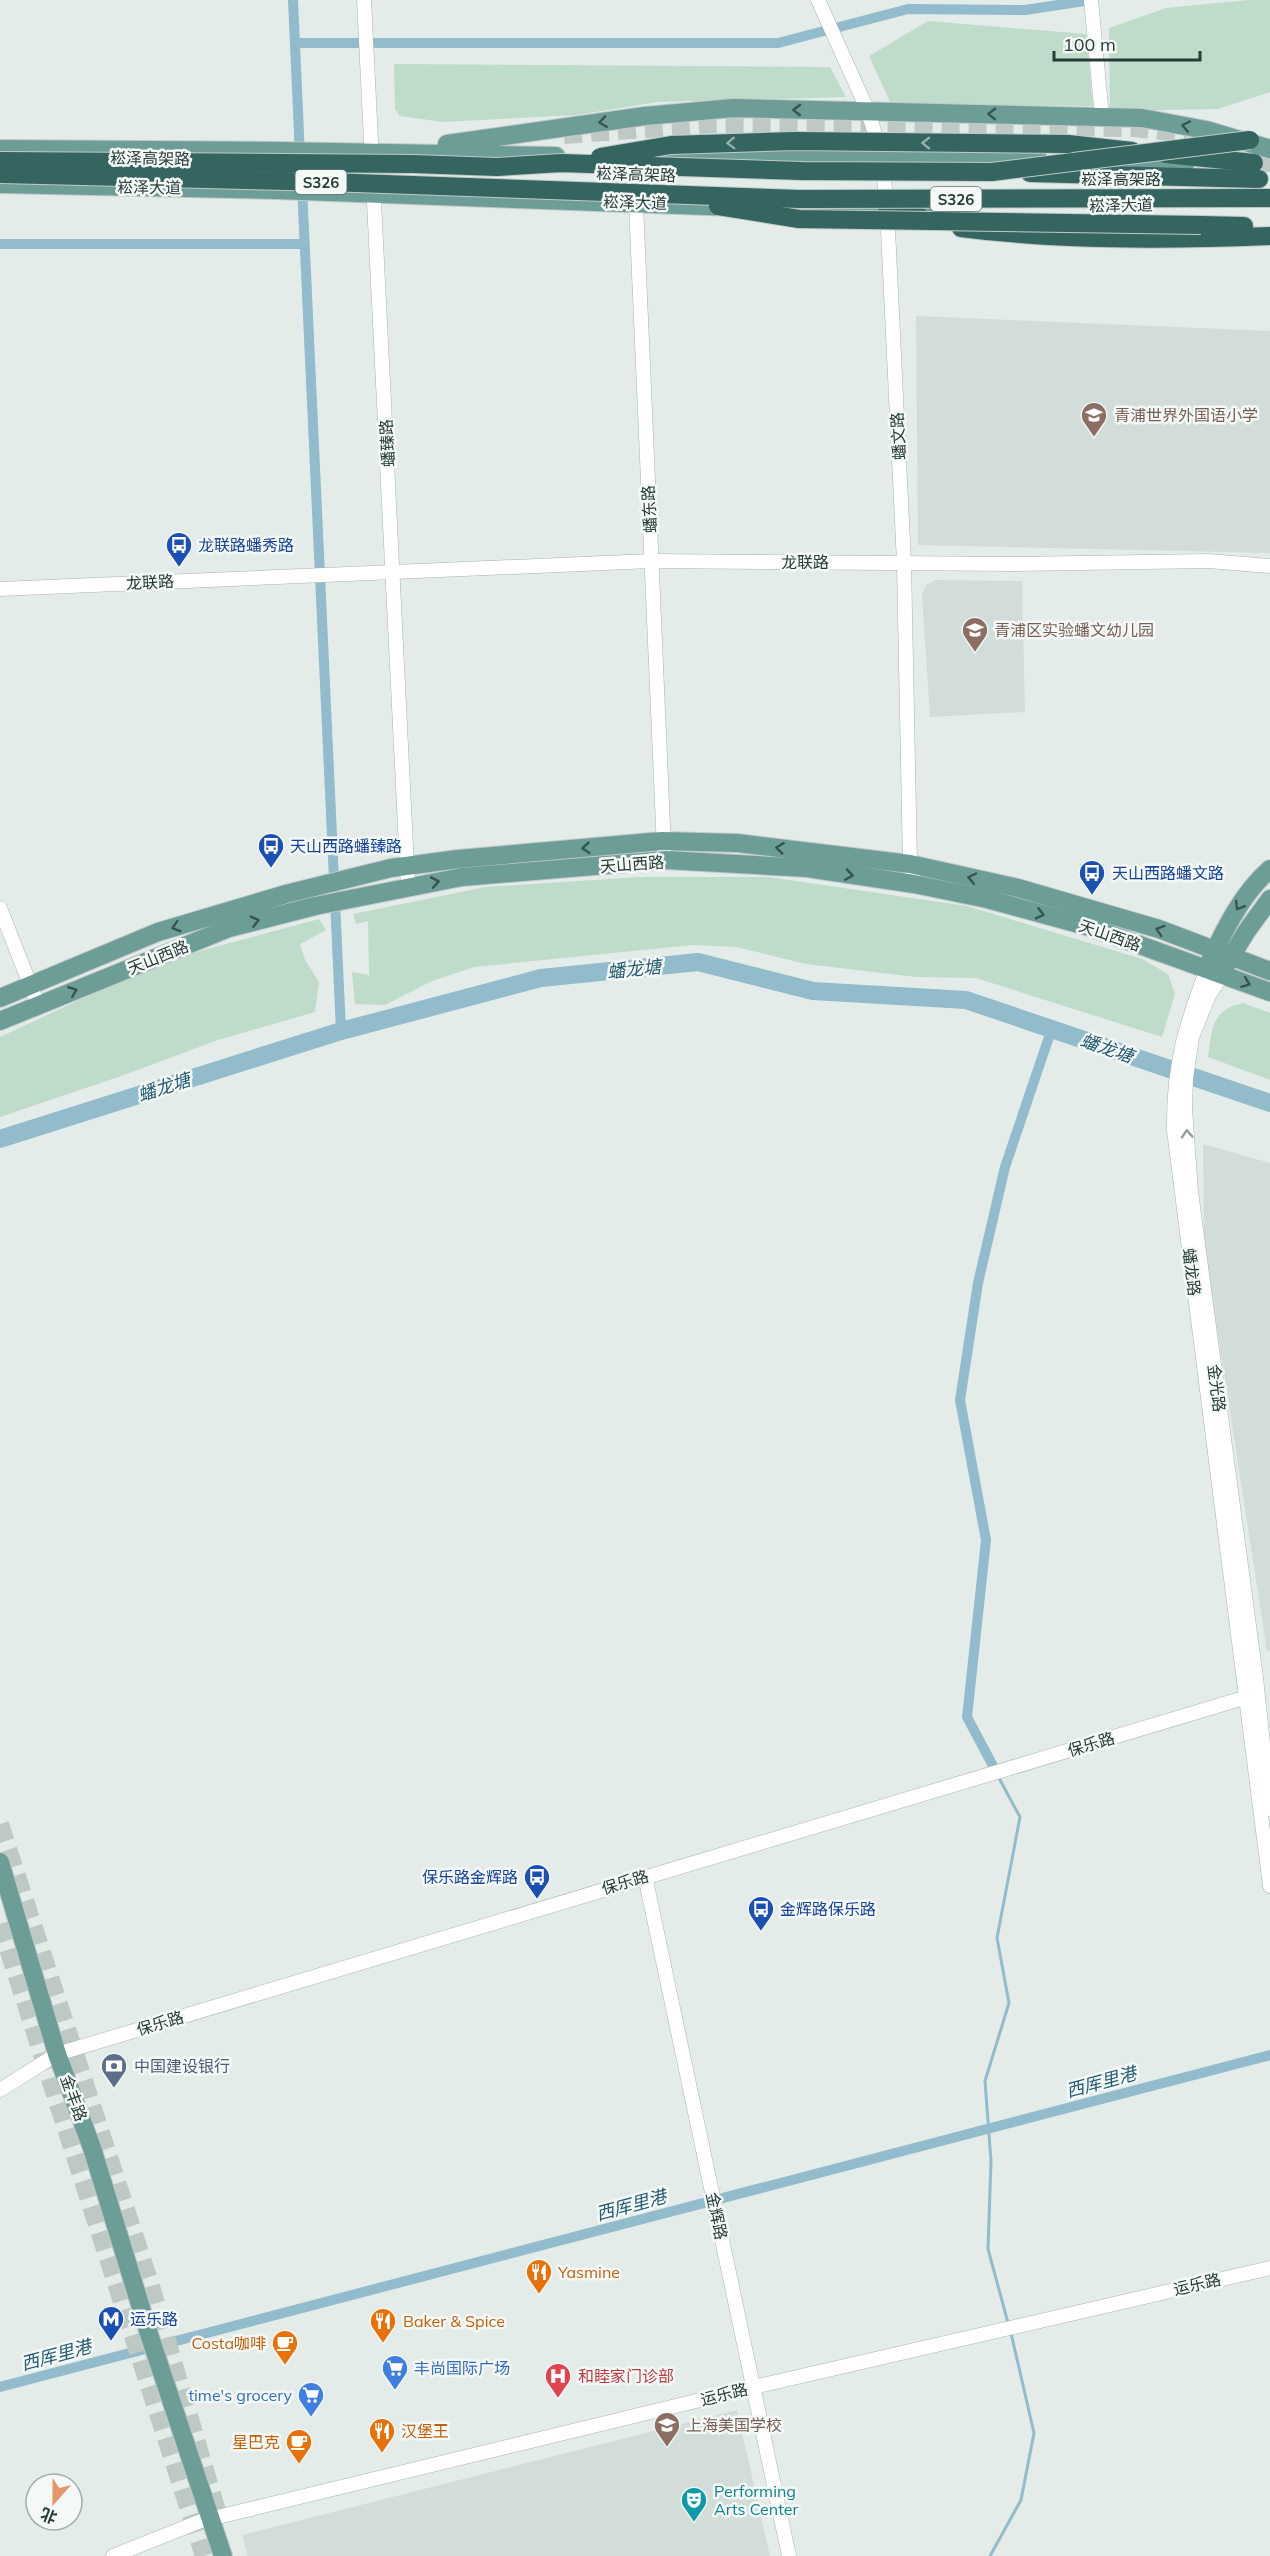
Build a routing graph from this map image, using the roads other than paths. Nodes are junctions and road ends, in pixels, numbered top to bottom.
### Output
1 (364, 0) edge
2 (1091, 0) edge
3 (821, 5) edge
4 (868, 111) junction
5 (1102, 117) junction
6 (1250, 140) dead end
7 (0, 149) edge
8 (1270, 149) tunnel mouth
9 (371, 153) junction
10 (634, 158) junction
11 (882, 158) junction
12 (0, 161) edge
13 (561, 163) junction
14 (1257, 171) junction
15 (993, 172) junction
16 (0, 174) edge
17 (0, 184) edge
18 (373, 193) junction
19 (639, 198) junction
20 (1270, 200) edge
21 (887, 208) junction
22 (1270, 226) edge
23 (1270, 236) edge
24 (651, 561) junction
25 (904, 563) junction
26 (1270, 566) edge
27 (394, 572) junction
28 (0, 589) edge
29 (662, 841) junction
30 (666, 860) junction
31 (910, 864) junction
32 (407, 866) junction
33 (1270, 869) edge
34 (914, 884) junction
35 (408, 887) junction
36 (314, 897) junction
37 (1270, 899) edge
38 (0, 908) edge
39 (1223, 953) junction
40 (1215, 971) junction
41 (1270, 971) edge
42 (32, 984) junction
43 (1270, 992) edge
44 (0, 998) edge
45 (38, 1005) junction
46 (0, 1021) edge
47 (1252, 1695) junction
48 (1270, 1809) edge
49 (0, 1862) edge
50 (645, 1876) junction
51 (1270, 1886) edge
52 (0, 1898) edge
53 (54, 2056) junction
54 (0, 2090) edge
55 (1270, 2268) edge
56 (754, 2386) junction
57 (206, 2519) junction
58 (113, 2556) edge
59 (212, 2556) edge
60 (223, 2556) edge
61 (789, 2556) edge

1 - 9 street, 蟠臻路
2 - 5 street
3 - 4 street, 蟠文路
5 -> 4 main road
4 -> 9 main road
4 - 11 street, 蟠文路
8 -> 5 main road
6 - 15 highway, bridge
7 - 9 main road
9 - 10 main road
9 - 18 street, 蟠臻路
10 - 11 main road
10 - 19 street, 蟠东路
11 - 14 main road
11 - 21 street, 蟠文路
12 - 13 highway, 崧泽高架路 / S326, bridge
14 -> 13 highway, bridge
13 - 15 highway, 崧泽高架路 / S326, bridge
14 - 15 highway, 崧泽高架路 / S326, bridge
16 - 19 highway, 崧泽高架路 / S326, bridge
17 - 18 main road, 崧泽大道
18 - 19 main road, 崧泽大道
18 - 27 street, 蟠臻路
19 - 20 highway, 崧泽高架路 / S326, bridge
19 - 21 main road, 崧泽大道
19 - 22 highway, bridge
19 - 24 street, 蟠东路
20 - 21 main road, 崧泽大道
21 - 23 highway
21 - 25 street, 蟠文路
24 - 25 street, 龙联路
24 - 27 street, 龙联路
24 - 29 street, 蟠东路
25 - 26 street, 龙联路
25 - 31 street, 蟠文路
27 - 28 street, 龙联路
27 - 32 street, 蟠臻路
29 - 30 street, 蟠东路
31 -> 29 main road, 天山西路
29 -> 32 main road, 天山西路
30 -> 34 main road, 天山西路
35 -> 30 main road, 天山西路
31 - 34 street, 蟠文路
39 -> 31 main road, 天山西路
32 - 35 street, 蟠臻路
32 - 36 main road, 天山西路
33 -> 39 main road, 蟠龙路
34 -> 40 main road, 天山西路
35 - 36 main road, 天山西路
36 -> 42 main road, 天山西路
45 -> 36 main road, 天山西路
37 - 39 main road, 蟠龙路
38 - 42 street
39 - 40 main road, 蟠龙路
39 - 41 main road, 天山西路
40 -> 43 main road, 天山西路
40 - 47 street, 蟠龙路
42 - 44 main road, 天山西路
42 - 45 street
45 - 46 main road, 天山西路
47 - 48 street
47 - 50 street, 保乐路
47 - 51 street
49 - 53 main road, 金丰路
50 - 53 street, 保乐路
50 - 56 street, 金辉路
52 - 53 main road
53 - 54 street, 保乐路
53 - 57 main road, 金丰路
55 - 56 street, 运乐路
56 - 57 street, 运乐路
56 - 61 street, 金辉路
57 - 58 street, 运乐路
57 - 59 main road
57 - 60 main road

